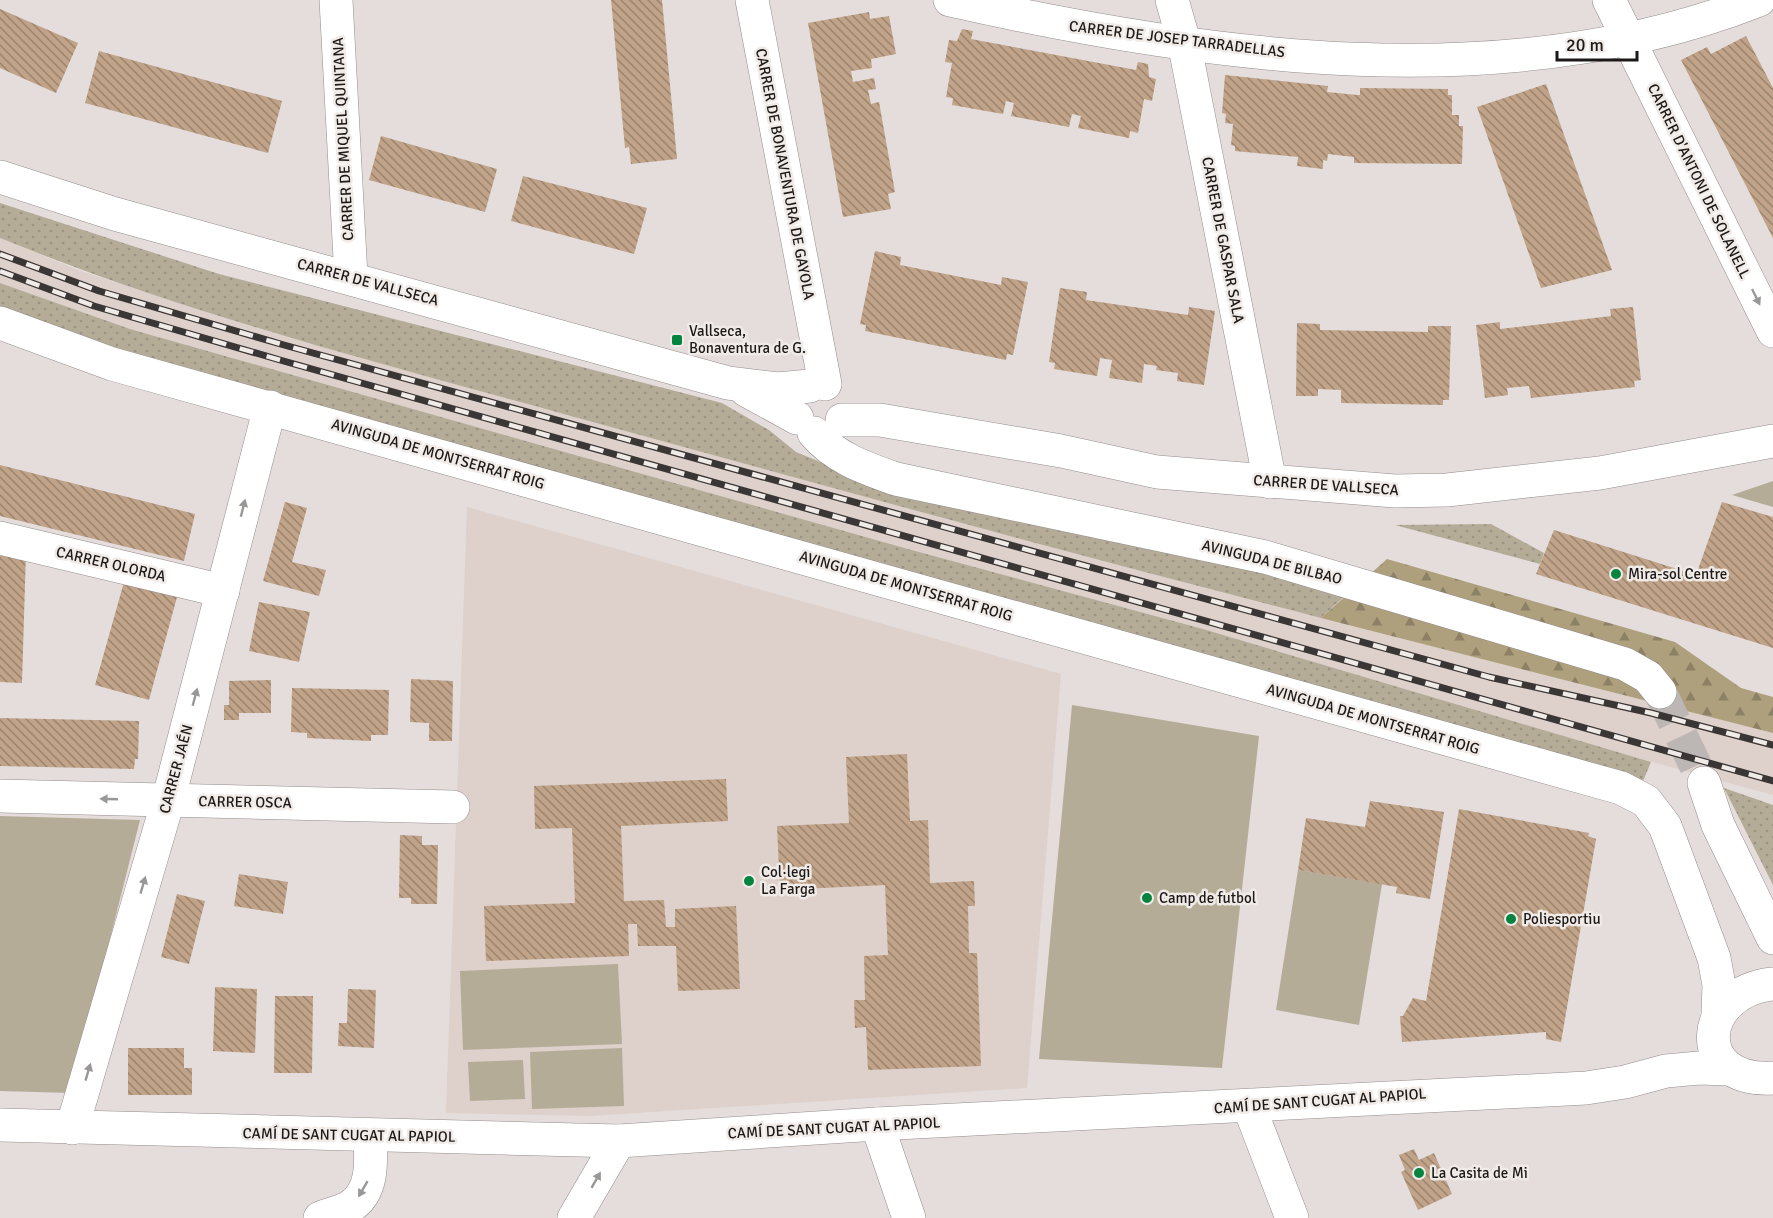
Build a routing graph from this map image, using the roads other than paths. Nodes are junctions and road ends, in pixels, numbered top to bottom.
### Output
1 (336, 0) edge
2 (752, 0) edge
3 (950, 0) edge
4 (1172, 0) edge
5 (1609, 0) edge
6 (1759, 0) edge
7 (1628, 38) junction
8 (1184, 42) junction
9 (0, 177) edge
10 (351, 277) junction
11 (0, 323) edge
12 (1773, 331) edge
13 (270, 407) junction
14 (824, 409) junction
15 (1773, 441) edge
16 (1270, 482) junction
17 (0, 538) edge
18 (223, 591) junction
19 (1660, 692) tunnel mouth
20 (1704, 783) tunnel mouth
21 (0, 796) edge
22 (168, 801) junction
23 (453, 807) dead end
24 (1771, 935) edge
25 (1714, 958) junction
26 (1768, 985) edge
27 (1717, 1017) junction
28 (1730, 1069) junction
29 (1666, 1071) junction
30 (1769, 1080) edge
31 (1249, 1106) junction
32 (877, 1124) junction
33 (0, 1125) edge
34 (72, 1128) junction
35 (370, 1136) junction
36 (619, 1141) junction
37 (320, 1218) edge
38 (574, 1218) edge
39 (909, 1218) edge
40 (1292, 1218) edge

1 - 10 street, CARRER DE MIQUEL QUINTANA
2 - 14 street, CARRER DE BONAVENTURA DE GAYOLA
3 - 8 street, CARRER DE JOSEP TARRADELLAS
4 - 8 street, CARRER DE GASPAR SALA
5 - 7 street, CARRER D'ANTONI DE SOLANELL
6 - 7 street, CARRER DE JOSEP TARRADELLAS
7 - 8 street, CARRER DE JOSEP TARRADELLAS
7 -> 12 street, CARRER D'ANTONI DE SOLANELL
8 - 16 street, CARRER DE GASPAR SALA
9 - 10 street, CARRER DE VALLSECA
10 - 14 street, CARRER DE VALLSECA
11 - 13 street, AVINGUDA DE MONTSERRAT ROIG
18 -> 13 street, CARRER JAÉN
13 - 25 street, AVINGUDA DE MONTSERRAT ROIG
14 - 16 street, CARRER DE VALLSECA
14 - 19 street, AVINGUDA DE BILBAO
15 - 16 street, CARRER DE VALLSECA
17 - 18 street, CARRER OLORDA
22 -> 18 street, CARRER JAÉN
20 - 24 street
22 -> 21 street, CARRER OSCA
22 - 23 street, CARRER OSCA
34 -> 22 street, CARRER JAÉN
24 - 26 street
25 - 26 street, AVINGUDA DE MONTSERRAT ROIG
25 - 27 street, AVINGUDA DE MONTSERRAT ROIG
26 - 27 street, CAMÍ DE SANT CUGAT AL PAPIOL
27 - 28 street, AVINGUDA DE MONTSERRAT ROIG
27 - 29 street, CAMÍ DE SANT CUGAT AL PAPIOL
28 - 29 street, CAMÍ DE SANT CUGAT AL PAPIOL
28 - 30 street, CAMÍ DE SANT CUGAT AL PAPIOL
29 - 31 street, CAMÍ DE SANT CUGAT AL PAPIOL
31 - 32 street, CAMÍ DE SANT CUGAT AL PAPIOL
31 - 40 street
32 - 36 street, CAMÍ DE SANT CUGAT AL PAPIOL
32 - 39 street
33 - 34 street, CAMÍ DE SANT CUGAT AL PAPIOL
34 - 35 street, CAMÍ DE SANT CUGAT AL PAPIOL
35 - 36 street, CAMÍ DE SANT CUGAT AL PAPIOL
35 -> 37 street
38 -> 36 street

